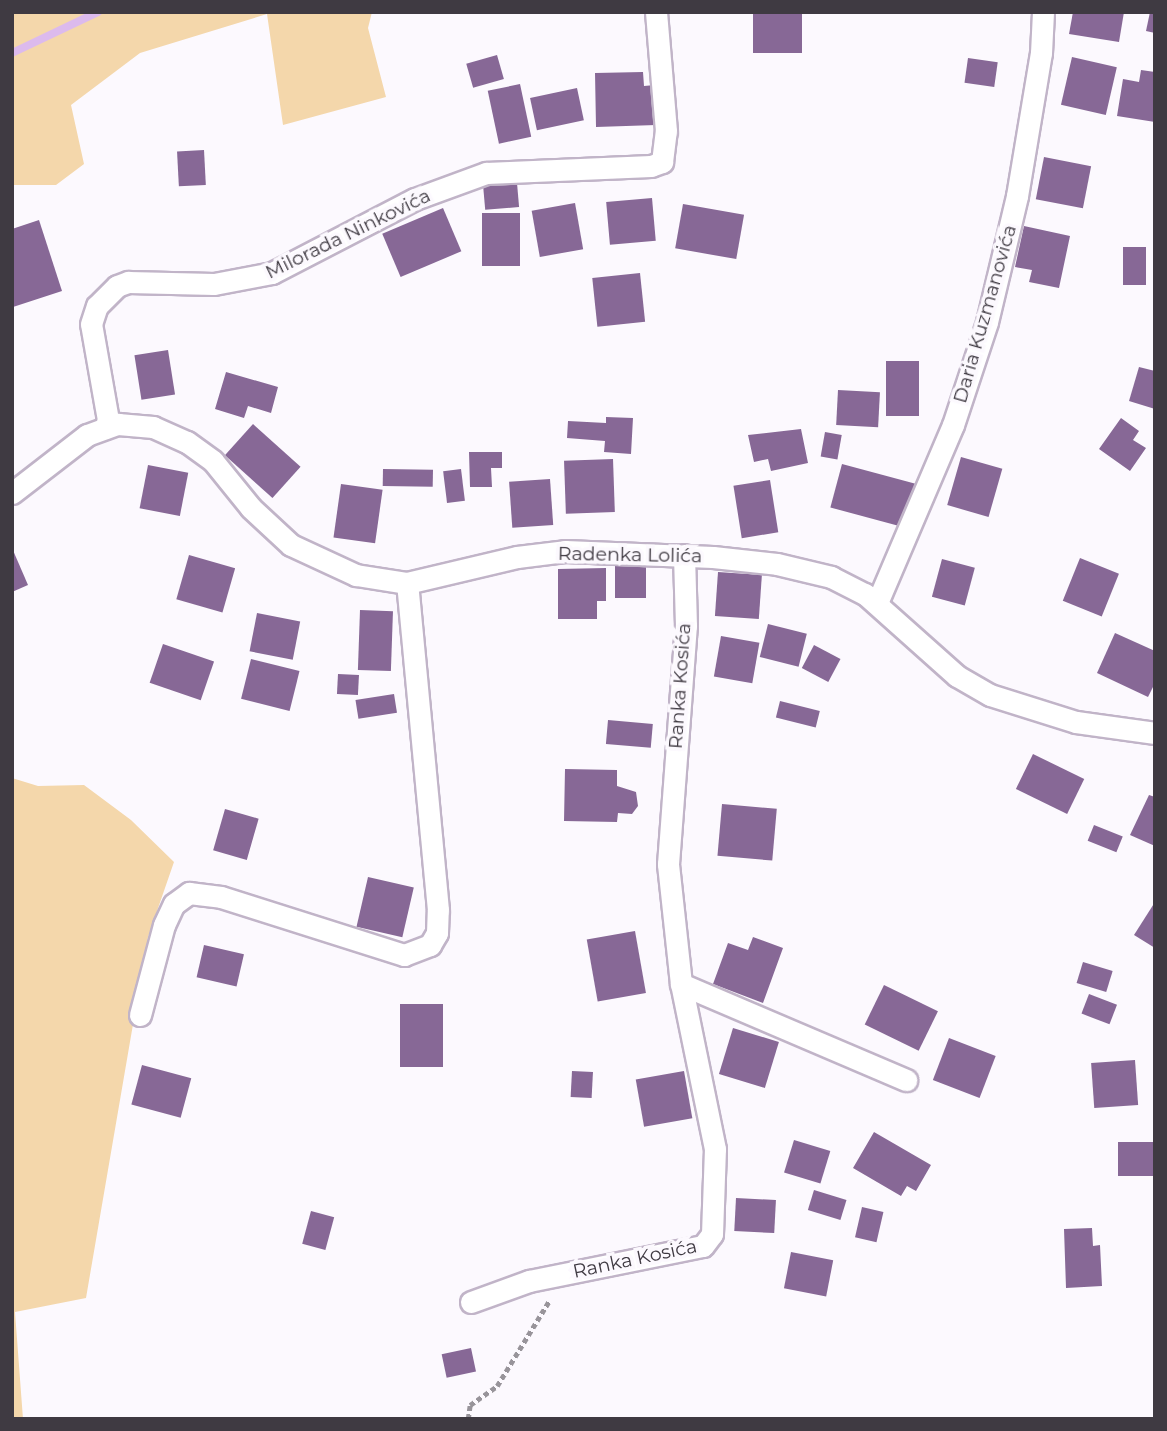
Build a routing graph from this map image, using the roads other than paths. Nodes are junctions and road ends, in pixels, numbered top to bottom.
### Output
1 (656, 12) edge
2 (1043, 12) edge
3 (104, 428) junction
4 (12, 493) edge
5 (684, 555) junction
6 (407, 583) junction
7 (877, 603) junction
8 (1155, 733) edge
9 (681, 984) junction
10 (140, 1015) dead end
11 (906, 1080) dead end
12 (471, 1302) dead end

1 - 3 street, Milorada Ninkovića
2 - 7 street, Daria Kuzmanovića
3 - 4 street, Radenka Lolića
3 - 6 street, Radenka Lolića
5 - 6 street, Radenka Lolića
5 - 7 street, Radenka Lolića
5 - 9 street, Ranka Kosića
6 - 10 street
7 - 8 street, Radenka Lolića
9 - 11 street
9 - 12 street, Ranka Kosića

